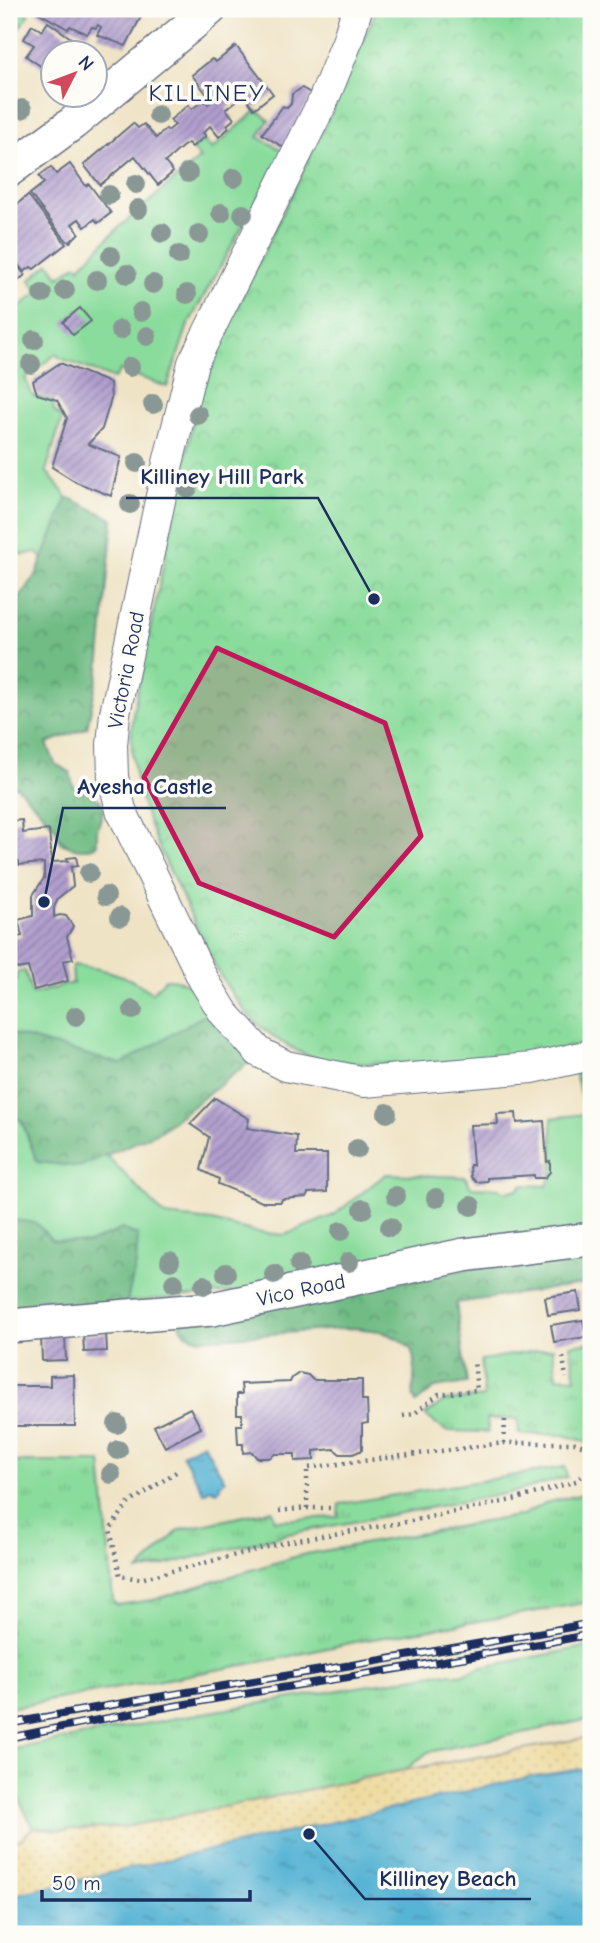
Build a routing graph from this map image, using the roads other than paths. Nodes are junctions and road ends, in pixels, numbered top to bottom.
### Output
1 (210, 9) edge
2 (357, 9) edge
3 (9, 170) edge
4 (591, 1055) edge
5 (591, 1239) edge
6 (9, 1326) edge

1 - 3 main road
2 - 4 street, Victoria Road
5 - 6 main road, Vico Road

